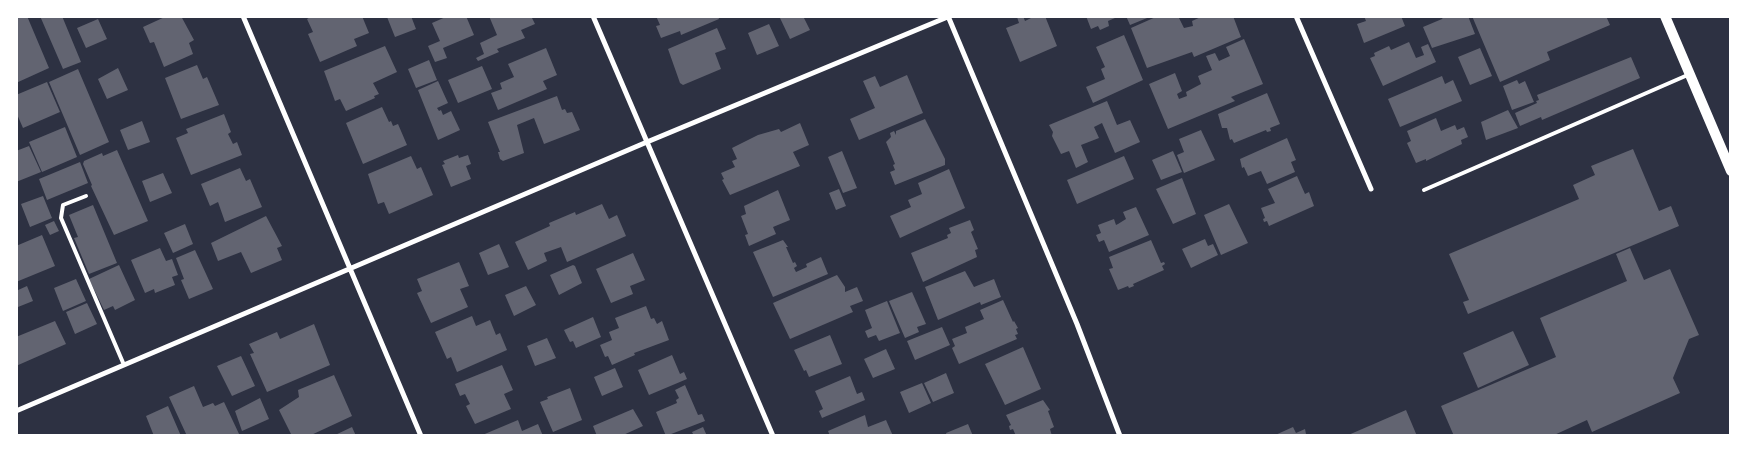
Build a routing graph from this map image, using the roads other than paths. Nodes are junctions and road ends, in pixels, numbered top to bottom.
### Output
1 (243, 16) edge
2 (594, 16) edge
3 (949, 16) edge
4 (1296, 16) edge
5 (1665, 16) edge
6 (1690, 74) junction
7 (647, 142) junction
8 (1731, 171) edge
9 (1371, 189) dead end
10 (1424, 190) dead end
11 (86, 196) dead end
12 (350, 270) junction
13 (124, 365) junction
14 (16, 411) edge
15 (421, 436) edge
16 (773, 436) edge
17 (1120, 436) edge

1 - 12 street
2 - 7 street
3 - 7 street
3 - 17 street
4 - 9 street
5 - 6 main road
6 - 8 main road
6 - 10 lane
7 - 12 street
7 - 16 street
11 - 13 lane
12 - 13 street
12 - 15 street
13 - 14 street

